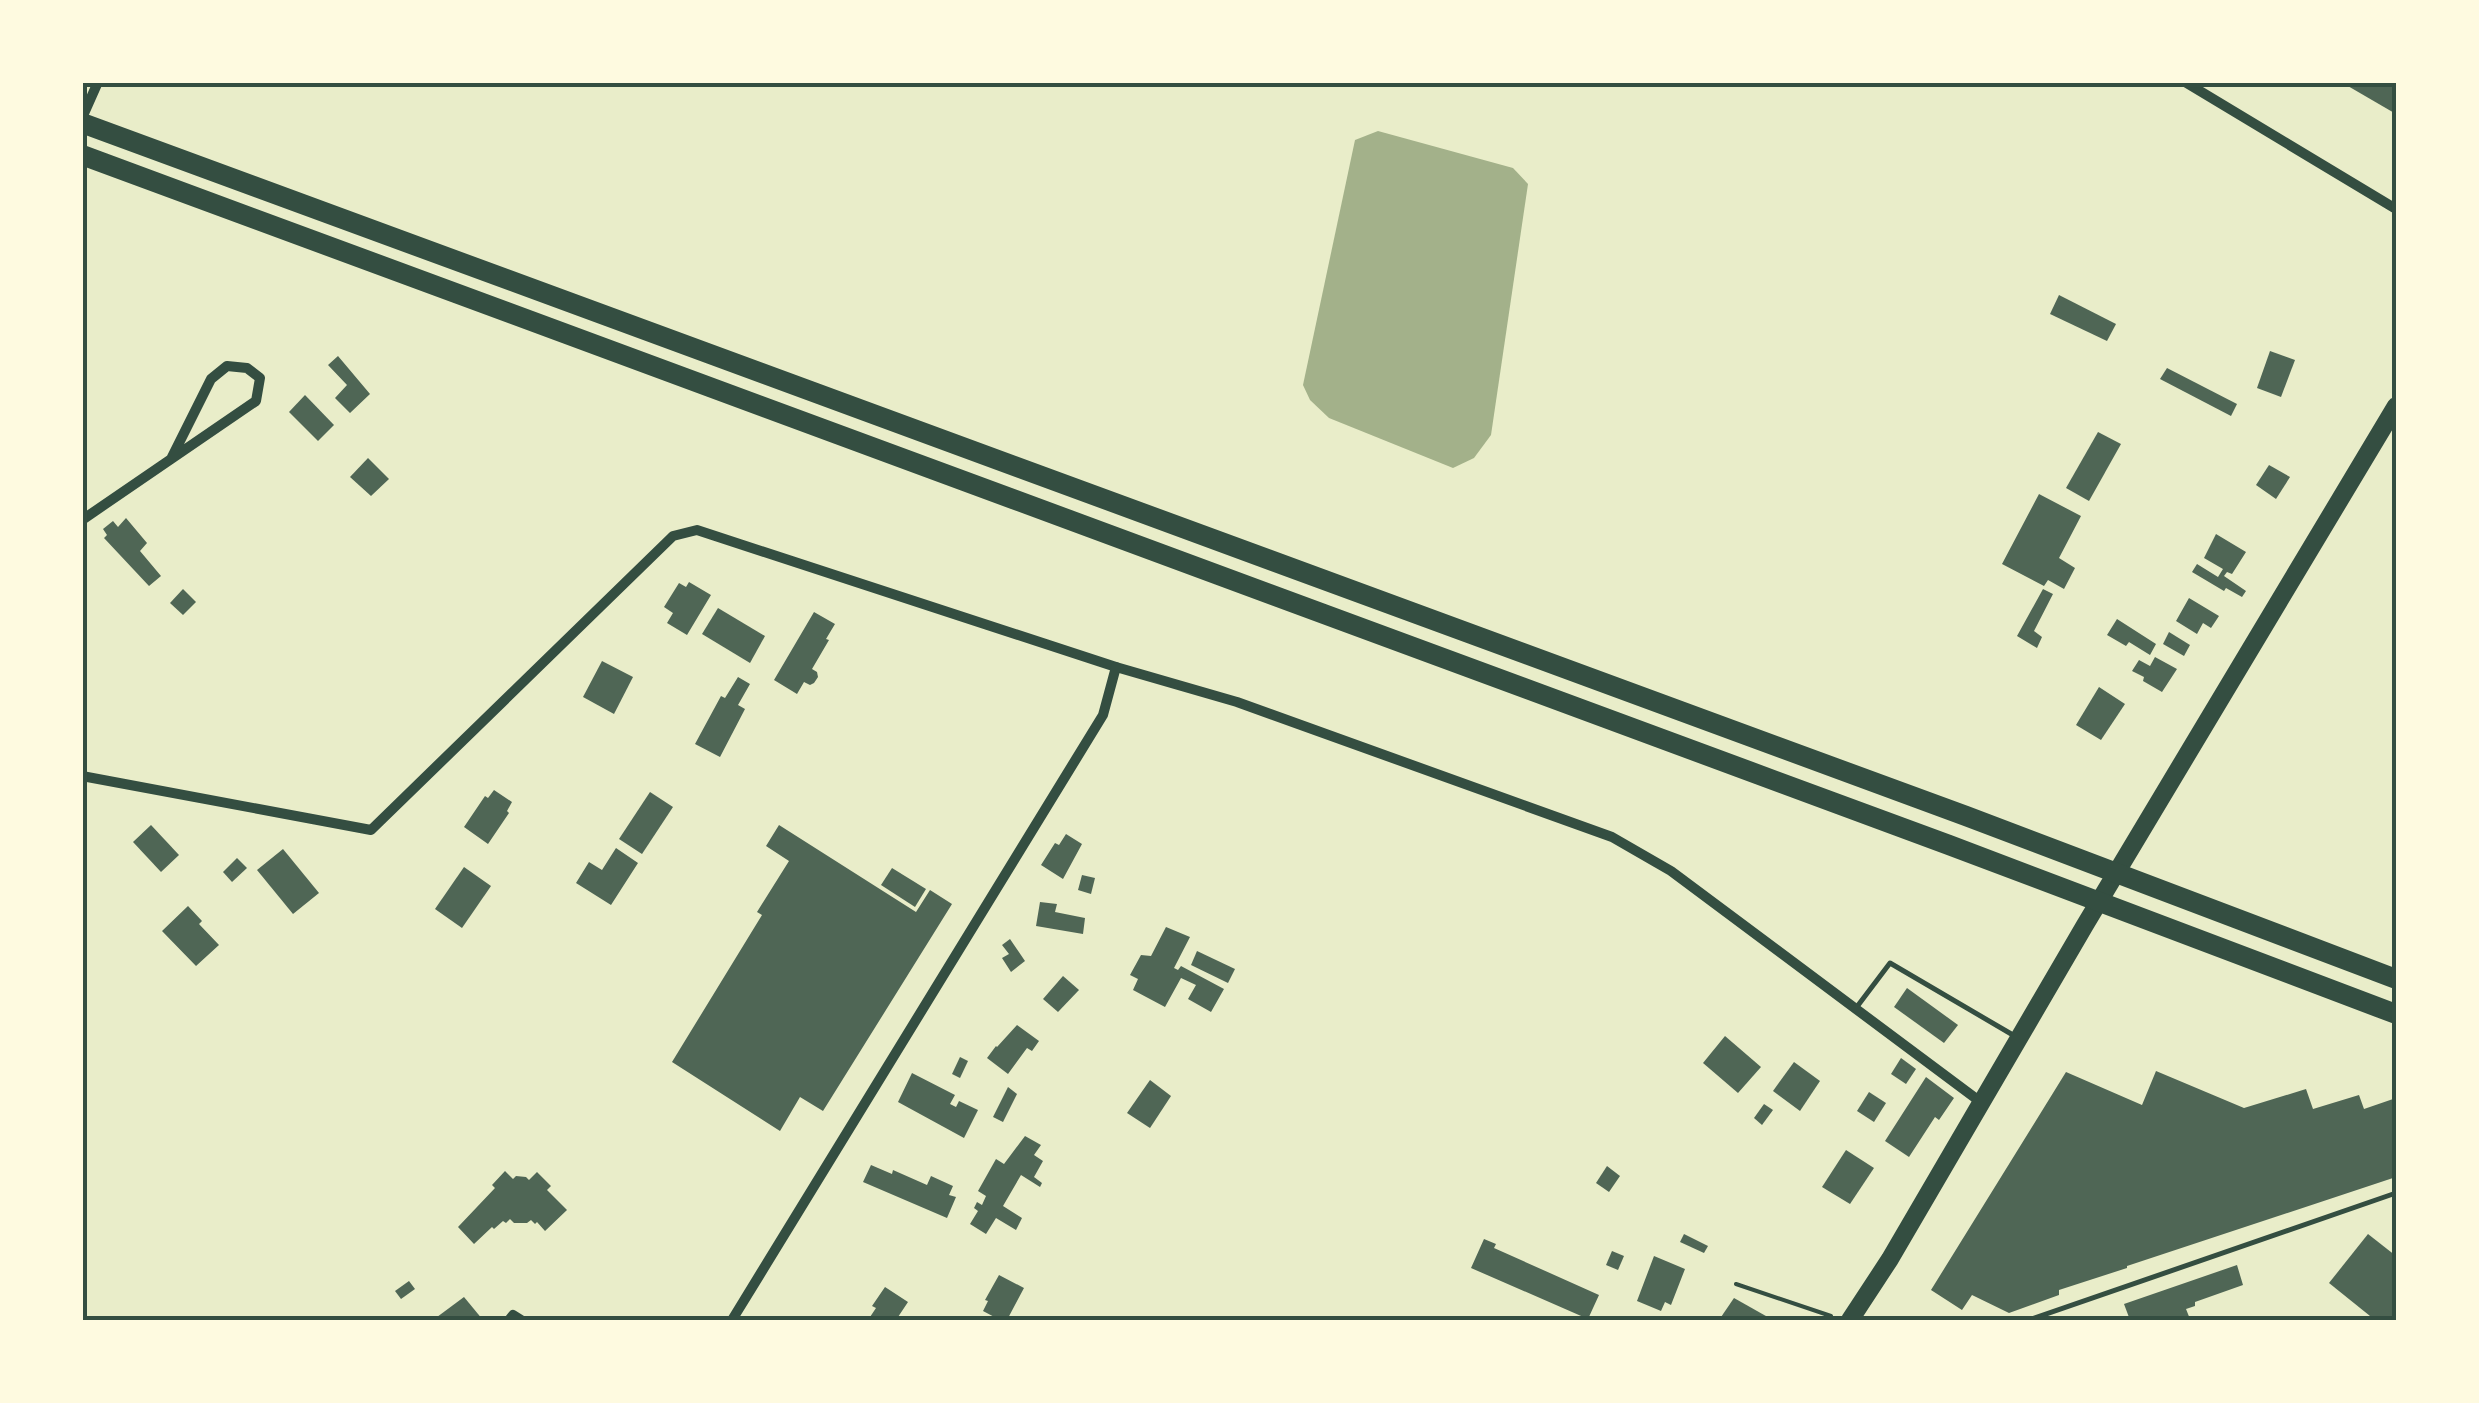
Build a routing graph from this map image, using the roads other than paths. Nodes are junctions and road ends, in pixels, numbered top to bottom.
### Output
1 (98, 82) edge
2 (2186, 82) edge
3 (82, 120) edge
4 (82, 155) edge
5 (2396, 209) edge
6 (2396, 406) edge
7 (171, 459) junction
8 (82, 520) edge
9 (1116, 667) junction
10 (82, 776) edge
11 (2396, 979) edge
12 (1855, 1010) junction
13 (2396, 1014) edge
14 (2020, 1039) junction
15 (1983, 1104) junction
16 (2396, 1193) edge
17 (509, 1320) edge
18 (521, 1320) edge
19 (732, 1320) edge
20 (1848, 1320) edge
21 (2028, 1320) edge

1 - 3 street
2 - 5 street
3 - 11 highway
4 - 13 highway
6 - 14 main road
7 - 7 street
7 - 8 street
9 - 10 street
9 - 12 street
9 - 19 street
12 - 14 lane
12 - 15 street
14 - 15 main road
15 - 20 main road
16 - 21 lane
17 - 18 street

